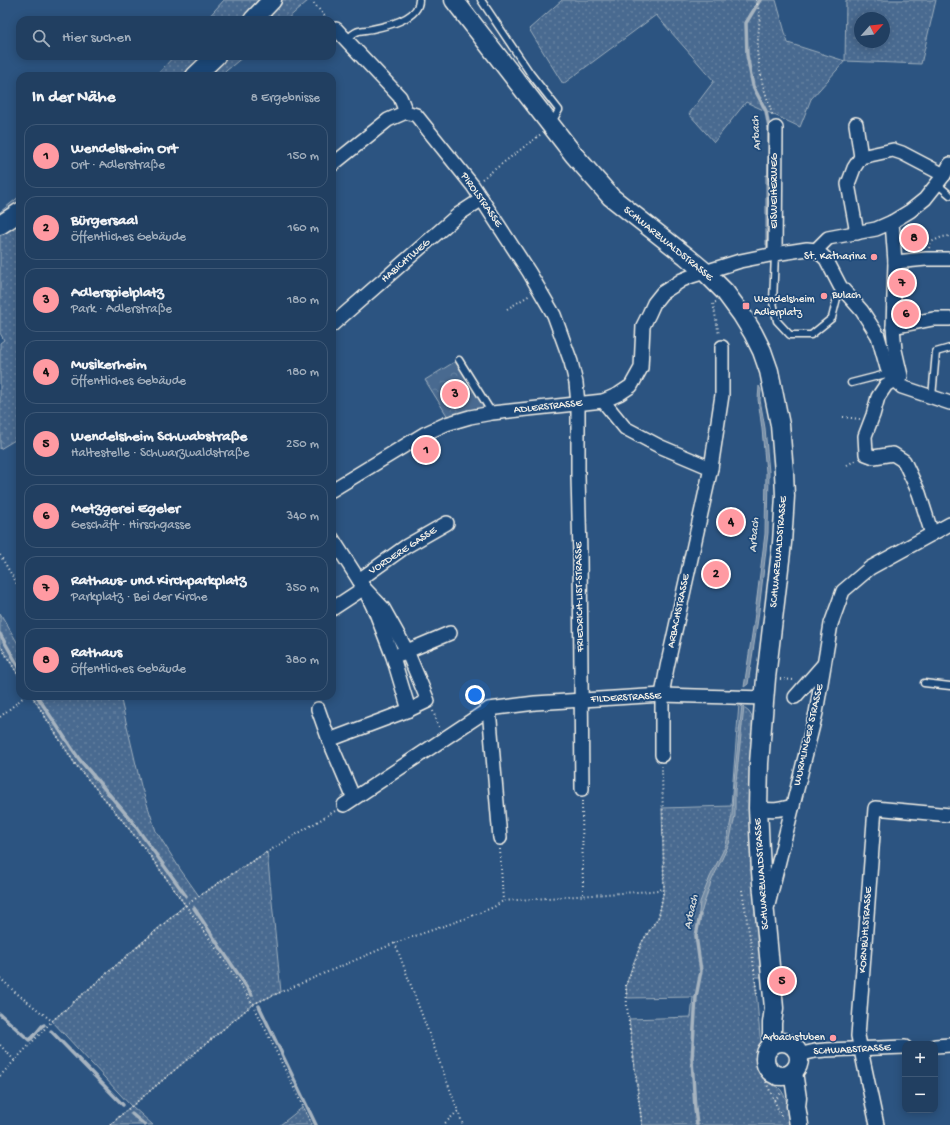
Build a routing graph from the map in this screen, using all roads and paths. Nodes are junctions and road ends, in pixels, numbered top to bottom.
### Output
1 (272, 0) edge
2 (311, 0) edge
3 (420, 0) edge
4 (454, 0) edge
5 (481, 0) edge
6 (756, 0) edge
7 (257, 16) edge
8 (325, 16) edge
9 (336, 29) edge
10 (346, 40) junction
11 (212, 60) edge
12 (198, 72) edge
13 (406, 112) junction
14 (856, 124) dead end
15 (776, 128) joint
16 (546, 129) junction
17 (861, 157) junction
18 (336, 162) edge
19 (943, 174) edge
20 (473, 186) junction
21 (950, 195) edge
22 (482, 199) junction
23 (16, 215) edge
24 (892, 222) junction
25 (0, 225) edge
26 (858, 233) junction
27 (950, 236) edge
28 (942, 237) dead end
29 (816, 250) junction
30 (775, 254) junction
31 (950, 259) edge
32 (895, 262) junction
33 (705, 272) junction
34 (840, 286) junction
35 (540, 289) junction
36 (728, 296) junction
37 (507, 309) dead end
38 (950, 319) edge
39 (336, 322) edge
40 (718, 327) dead end
41 (893, 327) junction
42 (722, 347) dead end
43 (950, 348) edge
44 (459, 360) dead end
45 (892, 377) junction
46 (851, 383) dead end
47 (932, 397) junction
48 (603, 402) junction
49 (950, 403) edge
50 (578, 404) junction
51 (492, 413) junction
52 (843, 417) dead end
53 (871, 420) junction
54 (711, 468) junction
55 (336, 488) edge
56 (448, 523) dead end
57 (948, 528) edge
58 (932, 534) junction
59 (336, 544) edge
60 (0, 555) edge
61 (16, 582) edge
62 (362, 584) junction
63 (336, 606) edge
64 (450, 633) dead end
65 (0, 645) edge
66 (407, 651) junction
67 (393, 657) junction
68 (824, 664) junction
69 (16, 671) edge
70 (766, 678) junction
71 (924, 683) dead end
72 (806, 684) junction
73 (950, 686) edge
74 (662, 695) junction
75 (795, 697) dead end
76 (764, 698) junction
77 (20, 700) edge
78 (35, 700) edge
79 (581, 700) junction
80 (428, 701) junction
81 (318, 709) dead end
82 (488, 709) junction
83 (410, 710) junction
84 (0, 717) edge
85 (444, 738) junction
86 (330, 740) junction
87 (662, 755) joint
88 (582, 789) joint
89 (352, 794) dead end
90 (344, 805) joint
91 (793, 806) junction
92 (758, 808) junction
93 (950, 815) edge
94 (500, 838) joint
95 (664, 889) junction
96 (742, 890) dead end
97 (583, 895) junction
98 (503, 901) junction
99 (186, 905) junction
100 (765, 917) junction
101 (395, 943) junction
102 (0, 978) edge
103 (757, 996) dead end
104 (253, 1004) junction
105 (52, 1021) junction
106 (0, 1045) edge
107 (950, 1045) edge
108 (938, 1046) edge
109 (902, 1047) edge
110 (786, 1048) junction
111 (861, 1050) junction
112 (15, 1061) junction
113 (0, 1076) edge
114 (780, 1084) junction
115 (458, 1111) junction
116 (791, 1123) edge
117 (110, 1125) edge
118 (312, 1125) edge
119 (444, 1125) edge
120 (463, 1125) edge
121 (642, 1125) edge
122 (878, 1125) edge

1 - 7 street
2 - 8 path
3 - 10 lane
4 - 16 street, SCHWARZWALDSTRASSE
5 - 16 lane
6 - 15 path
9 - 10 street
10 - 13 street
11 - 12 street
13 - 18 street
13 - 20 street, PIROLSTRASSE
14 - 17 street
15 - 30 street, EISWEIHERWEG
16 - 20 path
16 - 33 street, SCHWARZWALDSTRASSE
17 - 19 street
17 - 26 street
19 - 21 lane
19 - 24 street
20 - 22 street, PIROLSTRASSE
22 - 35 street, PIROLSTRASSE
22 - 39 street, HABICHTWEG
23 - 25 street
24 - 26 street
24 - 32 street
26 - 29 street
27 - 28 path
29 - 30 street
29 - 34 street
30 - 33 street, ADLERSTRASSE
30 - 34 lane
31 - 32 street
32 - 41 street
33 - 36 street, SCHWARZWALDSTRASSE
33 - 48 street, ADLERSTRASSE
34 - 45 street
35 - 37 path
35 - 50 street, PIROLSTRASSE
36 - 40 path
36 - 70 street, SCHWARZWALDSTRASSE
38 - 41 street
41 - 45 street
42 - 54 street, ARBACHSTRASSE
43 - 47 lane
44 - 51 lane
45 - 46 lane
45 - 47 street
45 - 53 street
47 - 49 street
48 - 50 street, ADLERSTRASSE
48 - 54 street
50 - 51 street, ADLERSTRASSE
50 - 79 street, FRIEDRICH-LIST-STRASSE
51 - 55 street, ADLERSTRASSE
52 - 53 path
53 - 58 street
54 - 74 street, ARBACHSTRASSE
56 - 62 street, VORDERE GASSE
57 - 58 street, WURMLINGER STRASSE
58 - 68 street, WURMLINGER STRASSE
59 - 62 street, VORDERE GASSE
60 - 61 path
62 - 63 street, VORDERE GASSE
62 - 66 street, VORDERE GASSE
62 - 67 street, VORDERE GASSE
64 - 66 street
65 - 69 path
66 - 67 street
66 - 80 street, VORDERE GASSE
67 - 83 street, VORDERE GASSE
68 - 72 street, WURMLINGER STRASSE
68 - 91 street, WURMLINGER STRASSE
70 - 72 path
70 - 76 street, SCHWARZWALDSTRASSE
71 - 73 lane
72 - 75 street, WURMLINGER STRASSE
74 - 76 street, FILDERSTRASSE
74 - 79 street, FILDERSTRASSE
74 - 87 street, ARBACHSTRASSE
76 - 92 street, SCHWARZWALDSTRASSE
77 - 84 path
78 - 99 path
79 - 82 street, FILDERSTRASSE
79 - 88 street, FRIEDRICH-LIST-STRASSE
80 - 83 street
80 - 85 path
81 - 86 street
82 - 85 street, FILDERSTRASSE
82 - 94 street
83 - 86 street
85 - 90 street, FILDERSTRASSE
86 - 89 street
87 - 95 path
88 - 97 path
90 - 99 path
91 - 92 street
91 - 100 street, WURMLINGER STRASSE
92 - 100 street, SCHWARZWALDSTRASSE
93 - 111 street, KORNBÜHLSTRASSE
94 - 98 path
95 - 97 path
95 - 121 path
96 - 103 path
97 - 98 path
98 - 101 path
99 - 104 path
99 - 105 path
100 - 110 street, SCHWARZWALDSTRASSE
101 - 104 path
101 - 115 path
102 - 105 path
104 - 117 path
104 - 118 path
105 - 112 path
106 - 112 path
107 - 108 street
109 - 111 street, SCHWABSTRASSE
110 - 111 street, SCHWABSTRASSE
110 - 114 street
110 - 114 street
111 - 122 street, KORNBÜHLSTRASSE
112 - 113 path
114 - 116 path
114 - 116 street
115 - 119 path
115 - 120 path

